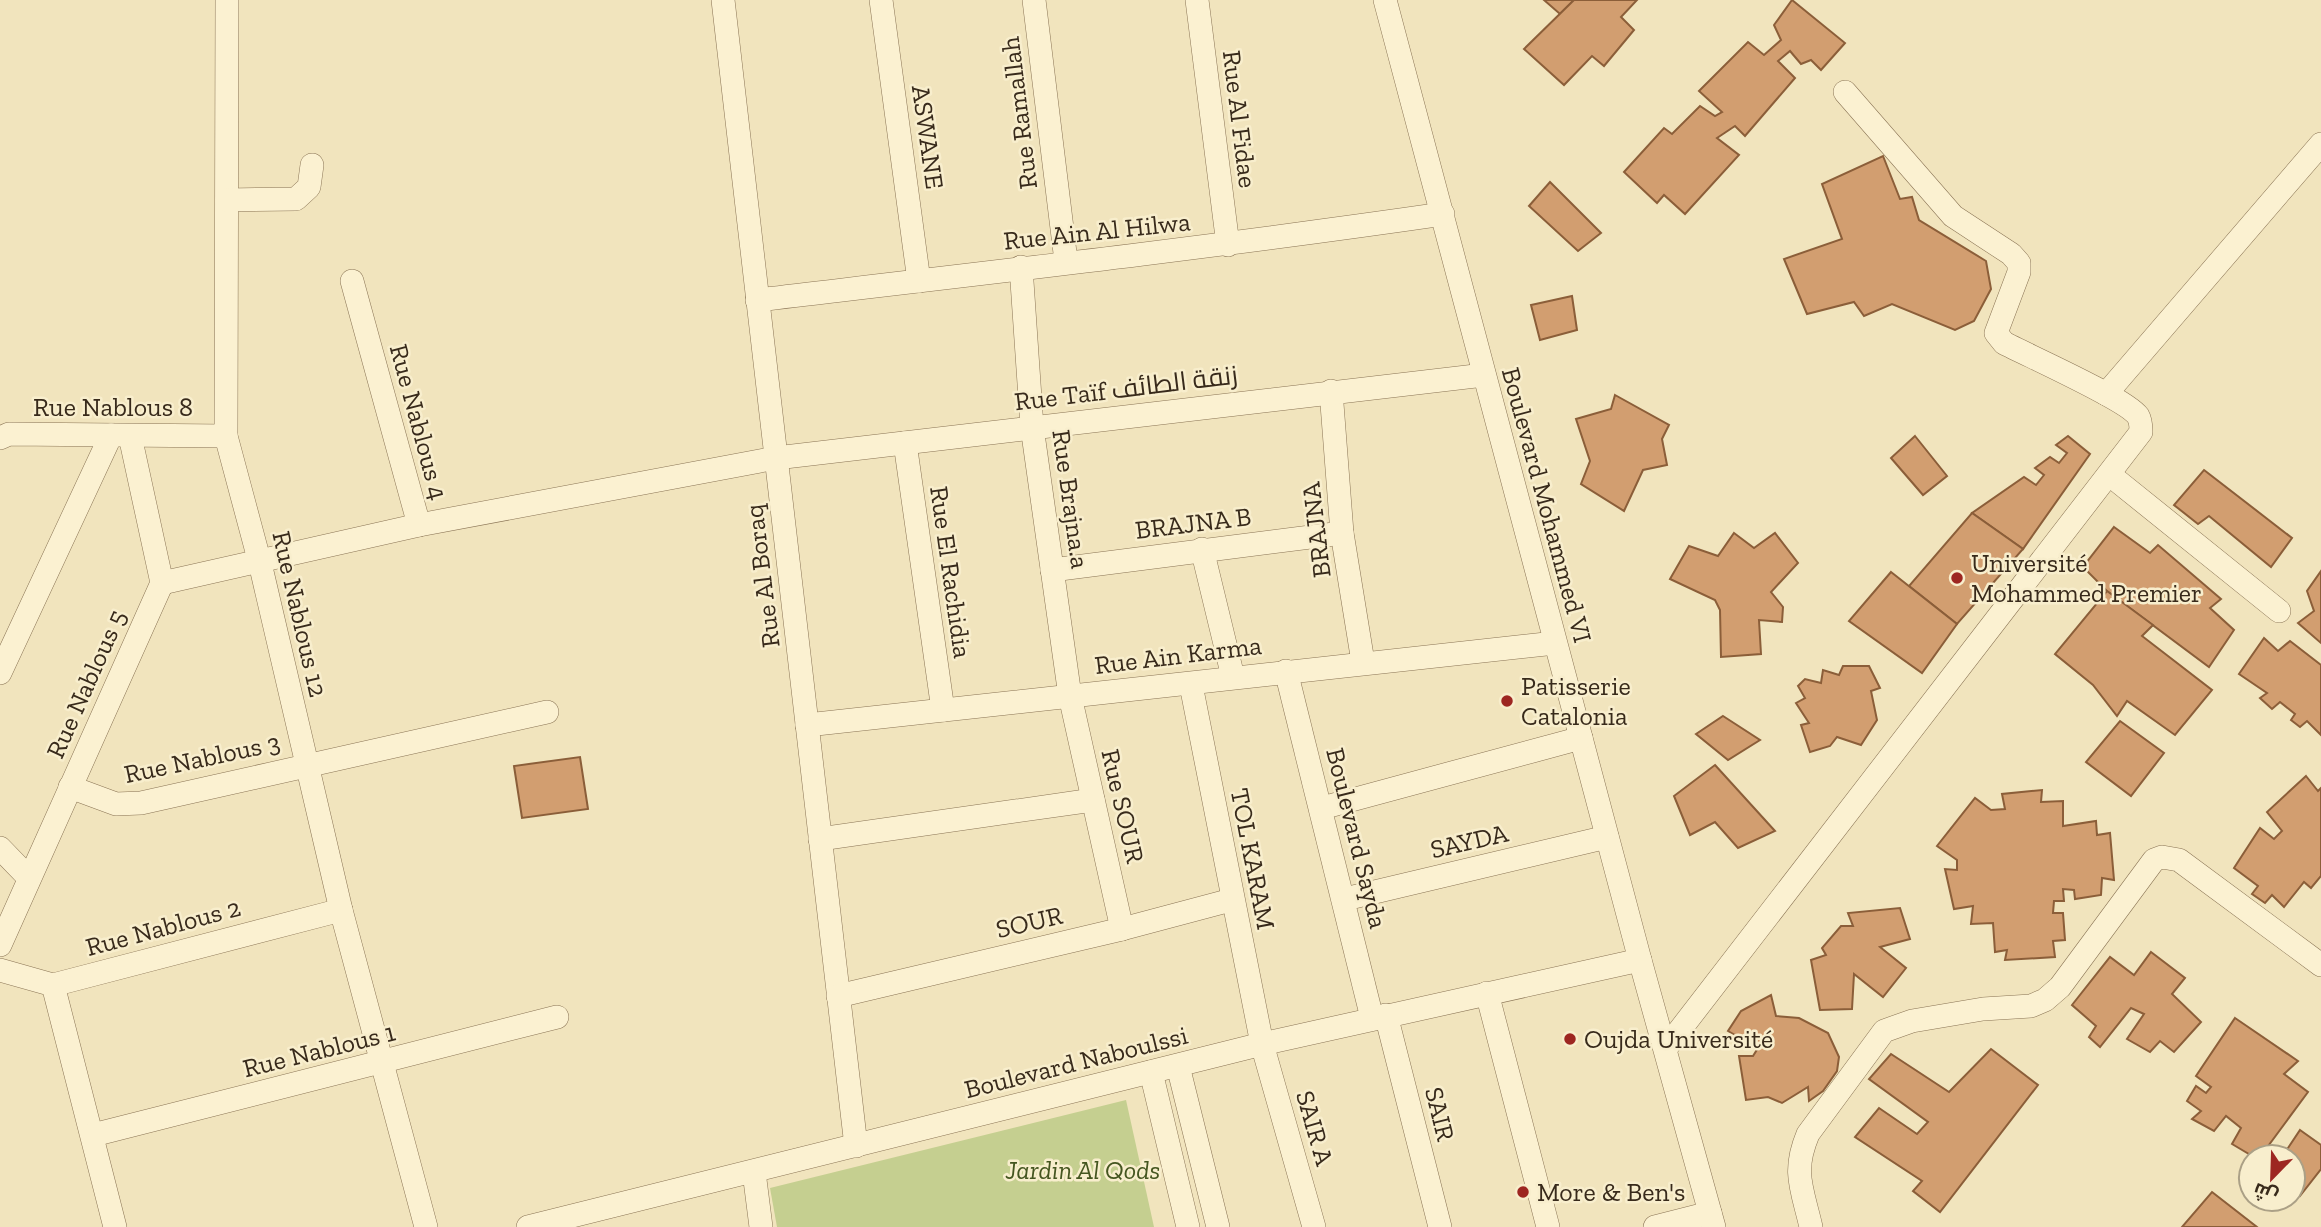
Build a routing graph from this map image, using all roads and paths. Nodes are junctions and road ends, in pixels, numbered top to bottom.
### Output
1 (227, 0) edge
2 (723, 0) edge
3 (881, 0) edge
4 (1034, 0) edge
5 (1197, 0) edge
6 (1385, 0) edge
7 (1845, 92) dead end
8 (2321, 144) edge
9 (312, 165) dead end
10 (227, 200) junction
11 (1443, 214) junction
12 (1228, 245) junction
13 (1066, 261) junction
14 (1021, 267) junction
15 (352, 281) dead end
16 (919, 281) junction
17 (757, 300) junction
18 (1483, 375) junction
19 (1331, 391) junction
20 (2106, 394) junction
21 (1032, 427) junction
22 (120, 436) junction
23 (226, 436) junction
24 (0, 438) edge
25 (905, 443) junction
26 (776, 458) junction
27 (2110, 475) junction
28 (419, 525) junction
29 (1342, 533) junction
30 (1202, 549) junction
31 (260, 563) junction
32 (1052, 570) junction
33 (162, 583) junction
34 (2279, 611) dead end
35 (1555, 643) junction
36 (1363, 662) junction
37 (1286, 671) junction
38 (0, 673) edge
39 (1233, 677) junction
40 (1191, 685) junction
41 (1070, 695) junction
42 (943, 710) junction
43 (547, 712) dead end
44 (807, 725) junction
45 (1581, 738) junction
46 (306, 764) junction
47 (71, 787) junction
48 (1093, 800) junction
49 (1322, 808) junction
50 (1607, 837) junction
51 (820, 839) junction
52 (0, 848) edge
53 (29, 878) junction
54 (1345, 899) junction
55 (1231, 900) junction
56 (341, 910) junction
57 (1122, 929) junction
58 (0, 945) edge
59 (1640, 960) junction
60 (2321, 965) edge
61 (0, 970) edge
62 (53, 985) junction
63 (1488, 993) junction
64 (838, 996) junction
65 (557, 1017) dead end
66 (1379, 1017) junction
67 (1262, 1044) junction
68 (1666, 1048) junction
69 (384, 1063) junction
70 (1178, 1066) junction
71 (1151, 1072) junction
72 (93, 1135) junction
73 (856, 1146) junction
74 (754, 1172) junction
75 (1712, 1220) edge
76 (115, 1227) edge
77 (426, 1227) edge
78 (528, 1227) edge
79 (761, 1227) edge
80 (1188, 1227) edge
81 (1218, 1227) edge
82 (1314, 1227) edge
83 (1440, 1227) edge
84 (1548, 1227) edge
85 (1655, 1227) edge
86 (1811, 1227) edge

1 - 10 street, Rue Nablous 12
2 - 17 street, Rue Al Boraq
3 - 16 street, ASWANE
4 - 13 street, Rue Ramallah
5 - 12 street, Rue Al Fidae
6 - 11 street, Boulevard Mohammed VI
7 - 20 street
8 - 20 street
9 - 10 street
10 - 23 street, Rue Nablous 12
11 - 12 street, Rue Ain Al Hilwa
11 - 18 street, Boulevard Mohammed VI
12 - 13 street, Rue Ain Al Hilwa
13 - 14 street, Rue Ain Al Hilwa
14 - 16 street, Rue Ain Al Hilwa
14 - 21 street, Rue Brajna.a
15 - 28 street, Rue Nablous 4
16 - 17 street, Rue Ain Al Hilwa
17 - 26 street, Rue Al Boraq
18 - 19 street, Rue Taïf زنقة الطائف
18 - 35 street, Boulevard Mohammed VI
19 - 21 street, Rue Taïf زنقة الطائف
19 - 29 street, BRAJNA
20 - 27 street
21 - 25 street, Rue Taïf زنقة الطائف
21 - 32 street, Rue Brajna.a
22 - 23 street, Rue Nablous 8
22 - 24 street, Rue Nablous 8
22 - 33 street
22 - 38 street
23 - 31 street, Rue Nablous 12
25 - 26 street, Rue Taïf زنقة الطائف
25 - 42 street, Rue El Rachidia
26 - 28 street, Rue Taïf زنقة الطائف
26 - 44 street, Rue Al Boraq
27 - 34 street
27 - 68 street
28 - 31 street, Rue Nablous 4
29 - 30 street, BRAJNA B
29 - 36 street, BRAJNA
30 - 32 street, BRAJNA B
30 - 39 street
31 - 33 street, Rue Nablous 4
31 - 46 street, Rue Nablous 12
32 - 41 street, Rue Brajna.a
33 - 47 street, Rue Nablous 5
35 - 36 street, Rue Ain Karma
35 - 45 street, Boulevard Mohammed VI
36 - 37 street, Rue Ain Karma
37 - 39 street, Rue Ain Karma
37 - 49 street, Boulevard Sayda
39 - 40 street, Rue Ain Karma
40 - 41 street, Rue Ain Karma
40 - 55 street, TOL KARAM
41 - 42 street, Rue Ain Karma
41 - 48 street, Rue SOUR
42 - 44 street, Rue Ain Karma
43 - 46 street, Rue Nablous 3
44 - 51 street, Rue Al Boraq
45 - 49 street
45 - 50 street, Boulevard Mohammed VI
46 - 47 street, Rue Nablous 3
46 - 56 street, Rue Nablous 12
47 - 53 street, Rue Nablous 5
48 - 51 street
48 - 57 street, Rue SOUR
49 - 54 street, Boulevard Sayda
50 - 54 street, SAYDA
50 - 59 street, Boulevard Mohammed VI
51 - 64 street, Rue Al Boraq
52 - 53 street
53 - 58 street, Rue Nablous 5
54 - 66 street, Boulevard Sayda
55 - 57 street, SOUR
55 - 67 street, TOL KARAM
56 - 62 street, Rue Nablous 2
56 - 69 street, Rue Nablous 12
57 - 64 street, SOUR
59 - 63 street, Boulevard Naboulssi
59 - 68 street, Boulevard Mohammed VI
60 - 86 street
61 - 62 street
62 - 72 street
63 - 66 street, Boulevard Naboulssi
63 - 84 street
64 - 73 street, Rue Al Boraq
65 - 69 street, Rue Nablous 1
66 - 67 street, Boulevard Naboulssi
66 - 83 street, SAIR
67 - 70 street, Boulevard Naboulssi
67 - 82 street, SAIR A
68 - 75 street, Boulevard Mohammed VI
69 - 72 street, Rue Nablous 1
69 - 77 street, Rue Nablous 12
70 - 71 street, Boulevard Naboulssi
70 - 81 street
71 - 73 street, Boulevard Naboulssi
71 - 80 street
72 - 76 street
73 - 74 street, Boulevard Naboulssi
74 - 78 street, Boulevard Naboulssi
74 - 79 street
75 - 85 street

